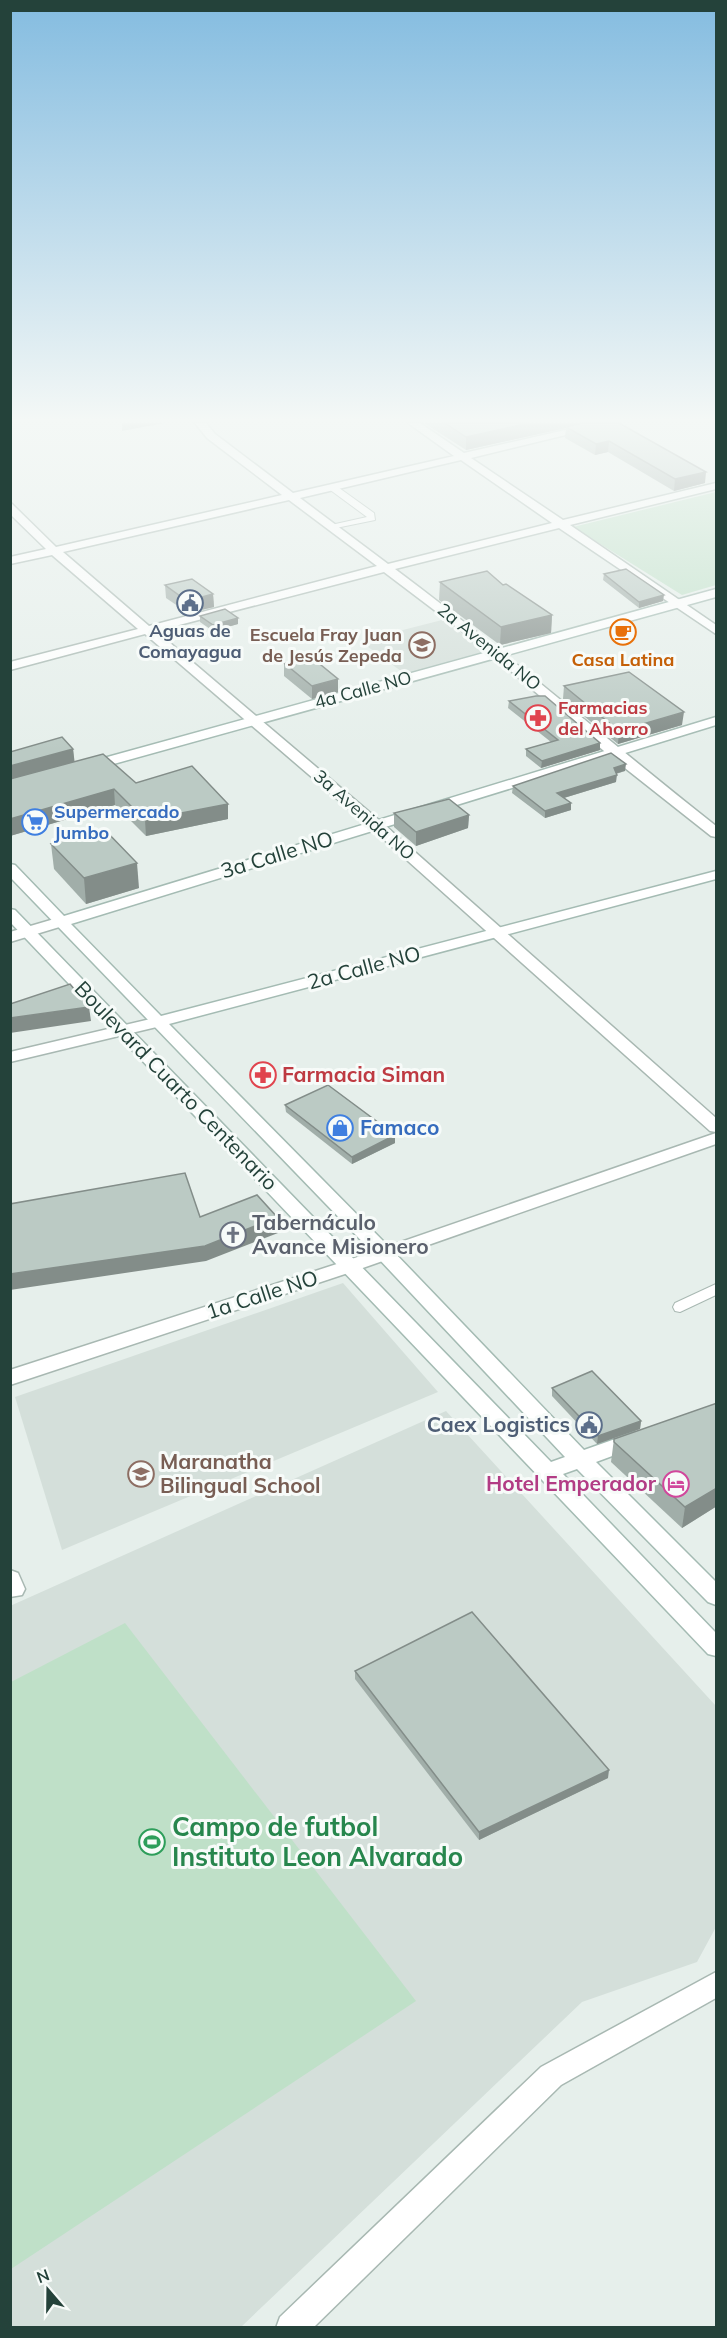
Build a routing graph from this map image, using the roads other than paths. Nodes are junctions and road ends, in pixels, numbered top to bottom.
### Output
1 (35, 532) edge
2 (136, 532) edge
3 (341, 532) edge
4 (536, 532) edge
5 (571, 532) edge
6 (54, 551) junction
7 (10, 561) edge
8 (388, 567) junction
9 (717, 593) edge
10 (678, 604) junction
11 (717, 630) edge
12 (146, 631) junction
13 (499, 654) junction
14 (10, 666) edge
15 (255, 720) junction
16 (717, 721) edge
17 (616, 754) junction
18 (75, 771) edge
19 (376, 825) junction
20 (717, 833) edge
21 (10, 868) edge
22 (717, 875) edge
23 (10, 913) edge
24 (62, 921) junction
25 (27, 931) junction
26 (499, 933) junction
27 (10, 937) edge
28 (159, 1022) junction
29 (125, 1031) junction
30 (10, 1057) edge
31 (717, 1127) edge
32 (717, 1138) edge
33 (386, 1254) junction
34 (350, 1266) junction
35 (717, 1288) edge
36 (680, 1307) dead end
37 (10, 1378) edge
38 (652, 1434) edge
39 (580, 1459) junction
40 (546, 1472) junction
41 (717, 1596) edge
42 (717, 1647) edge
43 (717, 1984) edge
44 (291, 2328) edge

1 - 6 street, 3a Avenida NO
2 - 6 street
3 - 8 street, 2a Avenida NO
4 - 8 street
5 - 10 street
6 - 7 street
6 - 12 street, 3a Avenida NO
8 - 12 street
8 - 13 street, 2a Avenida NO
9 - 10 street, 4a Calle NO
10 - 11 street
10 - 13 street, 4a Calle NO
12 - 14 street
12 - 15 street, 3a Avenida NO
13 - 15 street, 4a Calle NO
13 - 17 street, 2a Avenida NO
15 - 18 street, 4a Calle NO
15 - 19 street, 3a Avenida NO
16 - 17 street, 3a Calle NO
17 - 19 street, 3a Calle NO
17 - 20 street, 2a Avenida NO
19 - 24 street, 3a Calle NO
19 - 26 street, 3a Avenida NO
21 - 24 street, Boulevard Cuarto Centenario
22 - 26 street, 2a Calle NO
23 - 25 street, Boulevard Cuarto Centenario
24 - 25 street, 3a Calle NO
24 - 28 street, Boulevard Cuarto Centenario
25 - 27 street, 3a Calle NO
25 - 29 street, Boulevard Cuarto Centenario
26 - 28 street, 2a Calle NO
26 - 31 street, 3a Avenida NO
28 - 29 street, 2a Calle NO
28 - 33 street, Boulevard Cuarto Centenario
29 - 30 street, 2a Calle NO
29 - 34 street, Boulevard Cuarto Centenario
32 - 33 street, 1a Calle NO
33 - 34 street, 1a Calle NO
33 - 39 street, Boulevard Cuarto Centenario
34 - 37 street, 1a Calle NO
34 - 40 street, Boulevard Cuarto Centenario
35 - 36 lane
38 - 39 street
39 - 40 street
39 - 41 street, Boulevard Cuarto Centenario
40 - 42 street, Boulevard Cuarto Centenario
43 - 44 street

